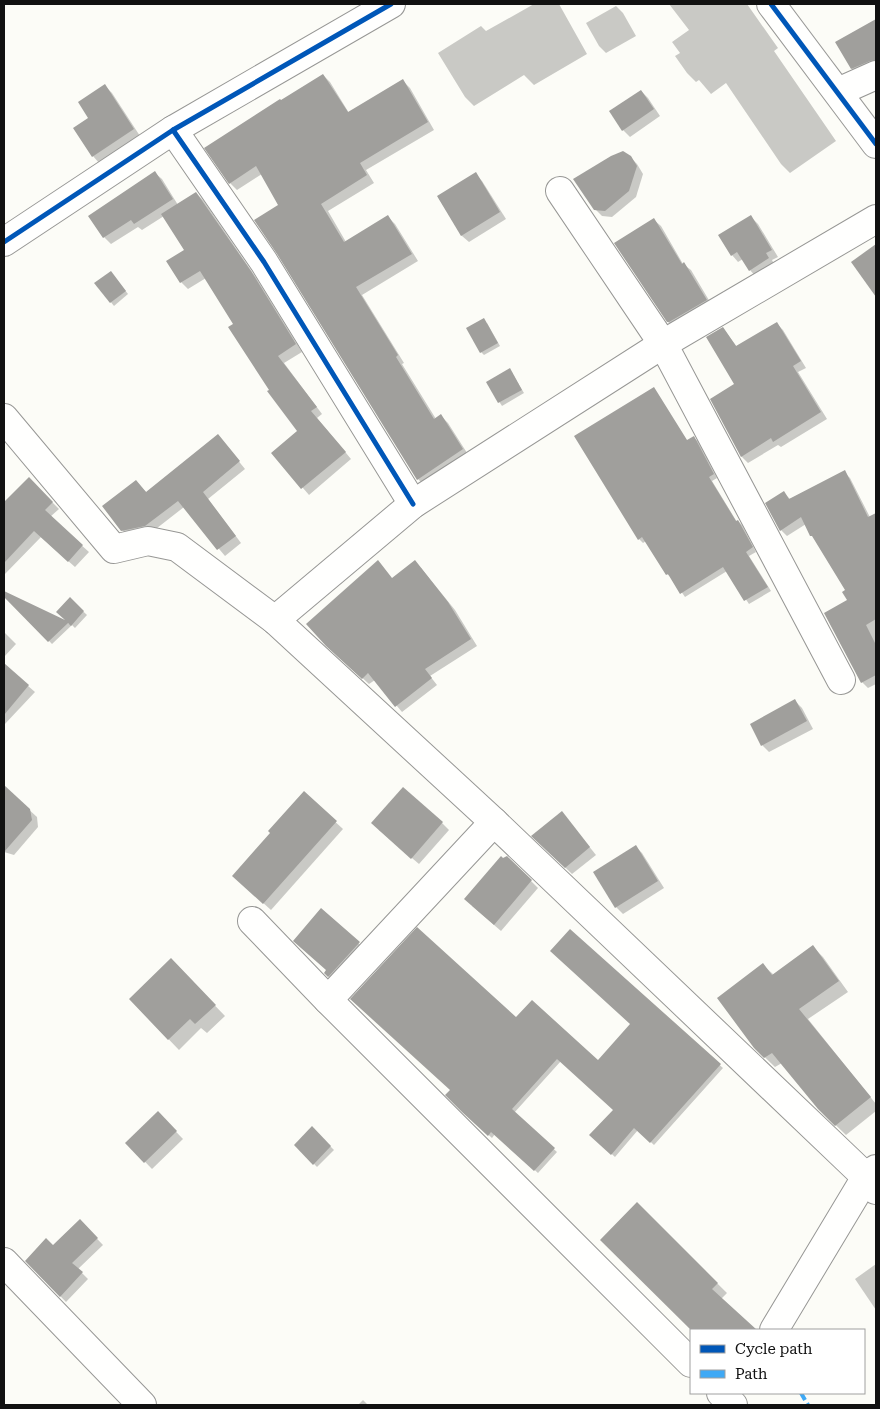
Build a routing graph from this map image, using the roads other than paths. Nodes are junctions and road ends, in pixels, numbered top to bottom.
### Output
1 (391, 4) edge
2 (771, 4) edge
3 (876, 75) edge
4 (838, 92) junction
5 (173, 130) junction
6 (876, 144) edge
7 (560, 191) dead end
8 (876, 219) edge
9 (4, 242) edge
10 (664, 344) junction
11 (4, 418) edge
12 (412, 504) junction
13 (275, 620) junction
14 (841, 680) dead end
15 (494, 822) junction
16 (252, 921) dead end
17 (328, 1000) junction
18 (873, 1178) edge
19 (4, 1262) edge
20 (775, 1329) edge
21 (690, 1362) edge
22 (722, 1394) edge
23 (741, 1394) edge
24 (142, 1405) edge
25 (733, 1405) edge

1 - 5 street
2 - 4 street
3 - 4 street
4 - 6 street
5 - 9 street
5 - 12 street
7 - 10 street
8 - 10 street
10 - 12 street
10 - 14 street
11 - 13 street
12 - 13 street
13 - 15 street
15 - 17 street
15 - 18 street
16 - 17 street
17 - 21 street
18 - 20 street
19 - 24 street
22 - 25 street
23 - 25 street

